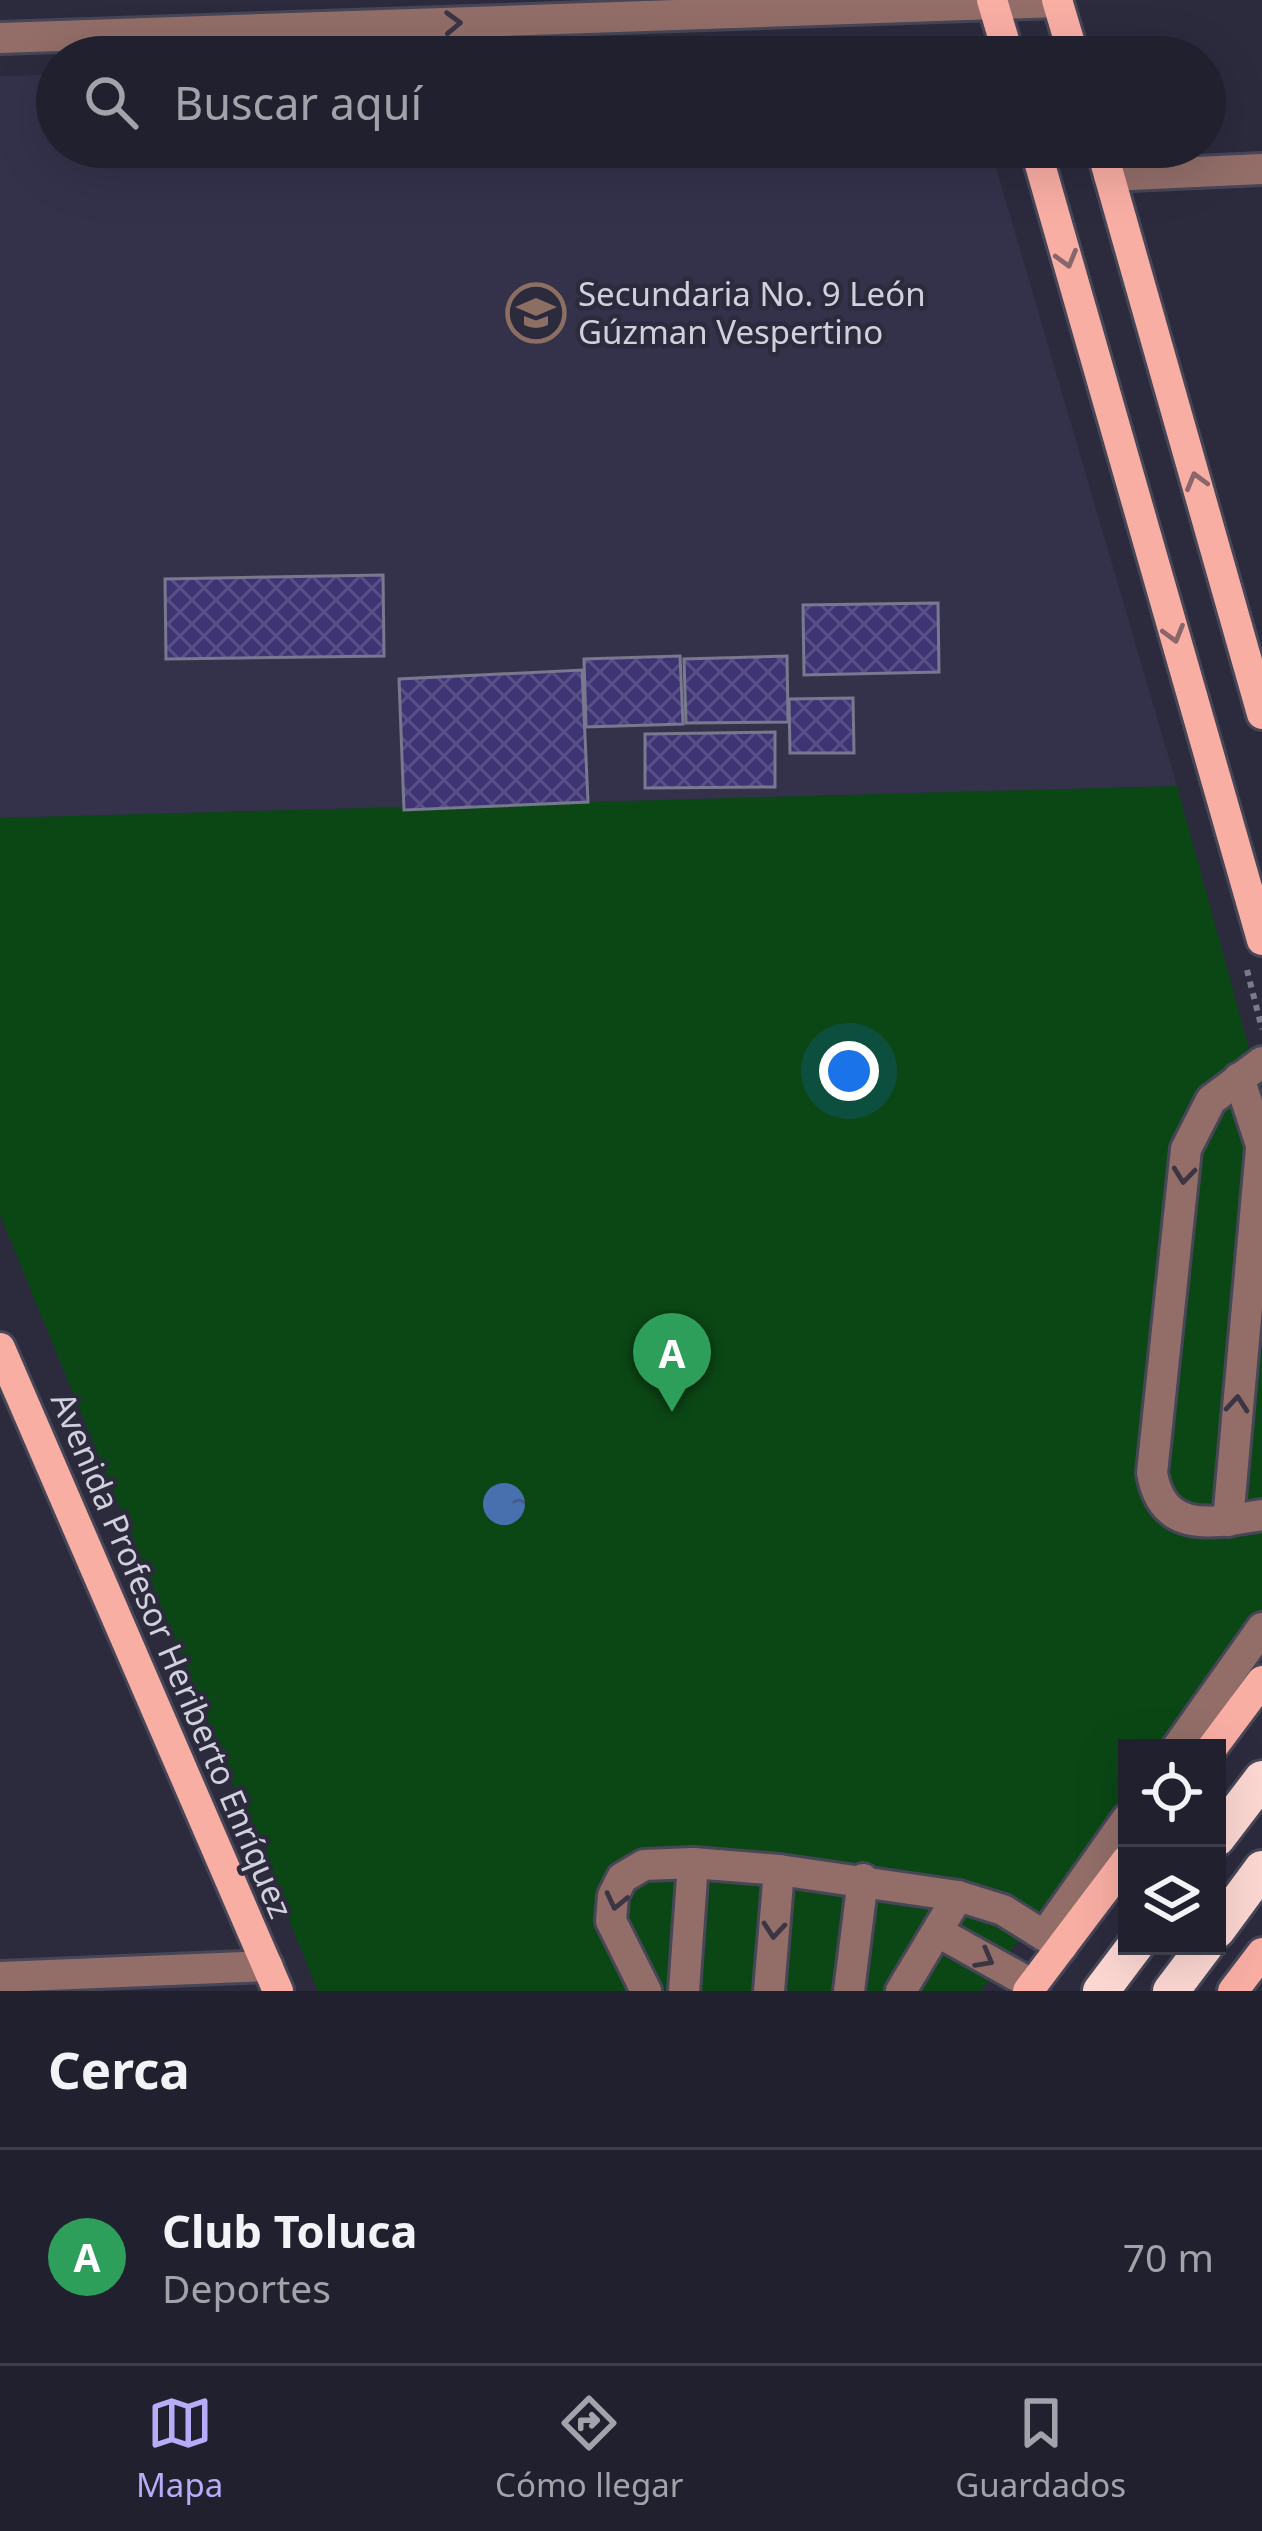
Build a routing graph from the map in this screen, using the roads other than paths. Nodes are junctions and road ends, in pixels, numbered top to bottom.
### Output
1 (1058, 1) edge
2 (993, 3) edge
3 (57, 36) edge
4 (1003, 36) edge
5 (1068, 36) edge
6 (36, 37) edge
7 (0, 38) edge
8 (1226, 167) edge
9 (1041, 168) edge
10 (1107, 168) edge
11 (1262, 169) edge
12 (1262, 715) edge
13 (1262, 940) edge
14 (1250, 1070) edge
15 (1261, 1142) edge
16 (0, 1348) edge
17 (1262, 1515) edge
18 (1228, 1521) junction
19 (1262, 1628) edge
20 (1262, 1682) edge
21 (1183, 1739) edge
22 (1219, 1739) edge
23 (1262, 1779) edge
24 (1226, 1826) edge
25 (1118, 1834) edge
26 (693, 1862) junction
27 (1262, 1869) edge
28 (779, 1870) junction
29 (1118, 1870) edge
30 (863, 1879) junction
31 (958, 1896) junction
32 (1226, 1918) edge
33 (938, 1932) junction
34 (1053, 1941) junction
35 (1262, 1952) edge
36 (1128, 1955) edge
37 (1198, 1955) edge
38 (0, 1977) edge
39 (273, 1979) edge
40 (1031, 1988) edge
41 (646, 1991) edge
42 (684, 1991) edge
43 (769, 1991) edge
44 (849, 1991) edge
45 (901, 1991) edge
46 (1101, 1991) edge
47 (1171, 1991) edge
48 (1233, 1991) edge

1 - 2 street
1 - 5 main road
3 -> 2 street
2 - 4 main road
7 -> 6 street
8 - 11 street
9 -> 13 main road
12 -> 10 main road
14 - 15 street
14 -> 18 street
18 -> 15 street
16 - 39 main road, Avenida Profesor Heriberto Enríquez
17 - 18 street
19 - 21 street
20 - 22 main road
23 - 24 highway
25 - 34 street
26 - 28 street
26 -> 41 street
26 - 42 street
27 - 32 highway
28 - 30 street
28 -> 43 street
29 - 34 main road
30 - 31 street
30 - 44 street
31 - 33 street
31 - 34 street
33 -> 40 street
33 - 45 street
34 - 40 main road
35 - 48 main road
36 - 46 highway
37 - 47 highway
38 - 39 street

